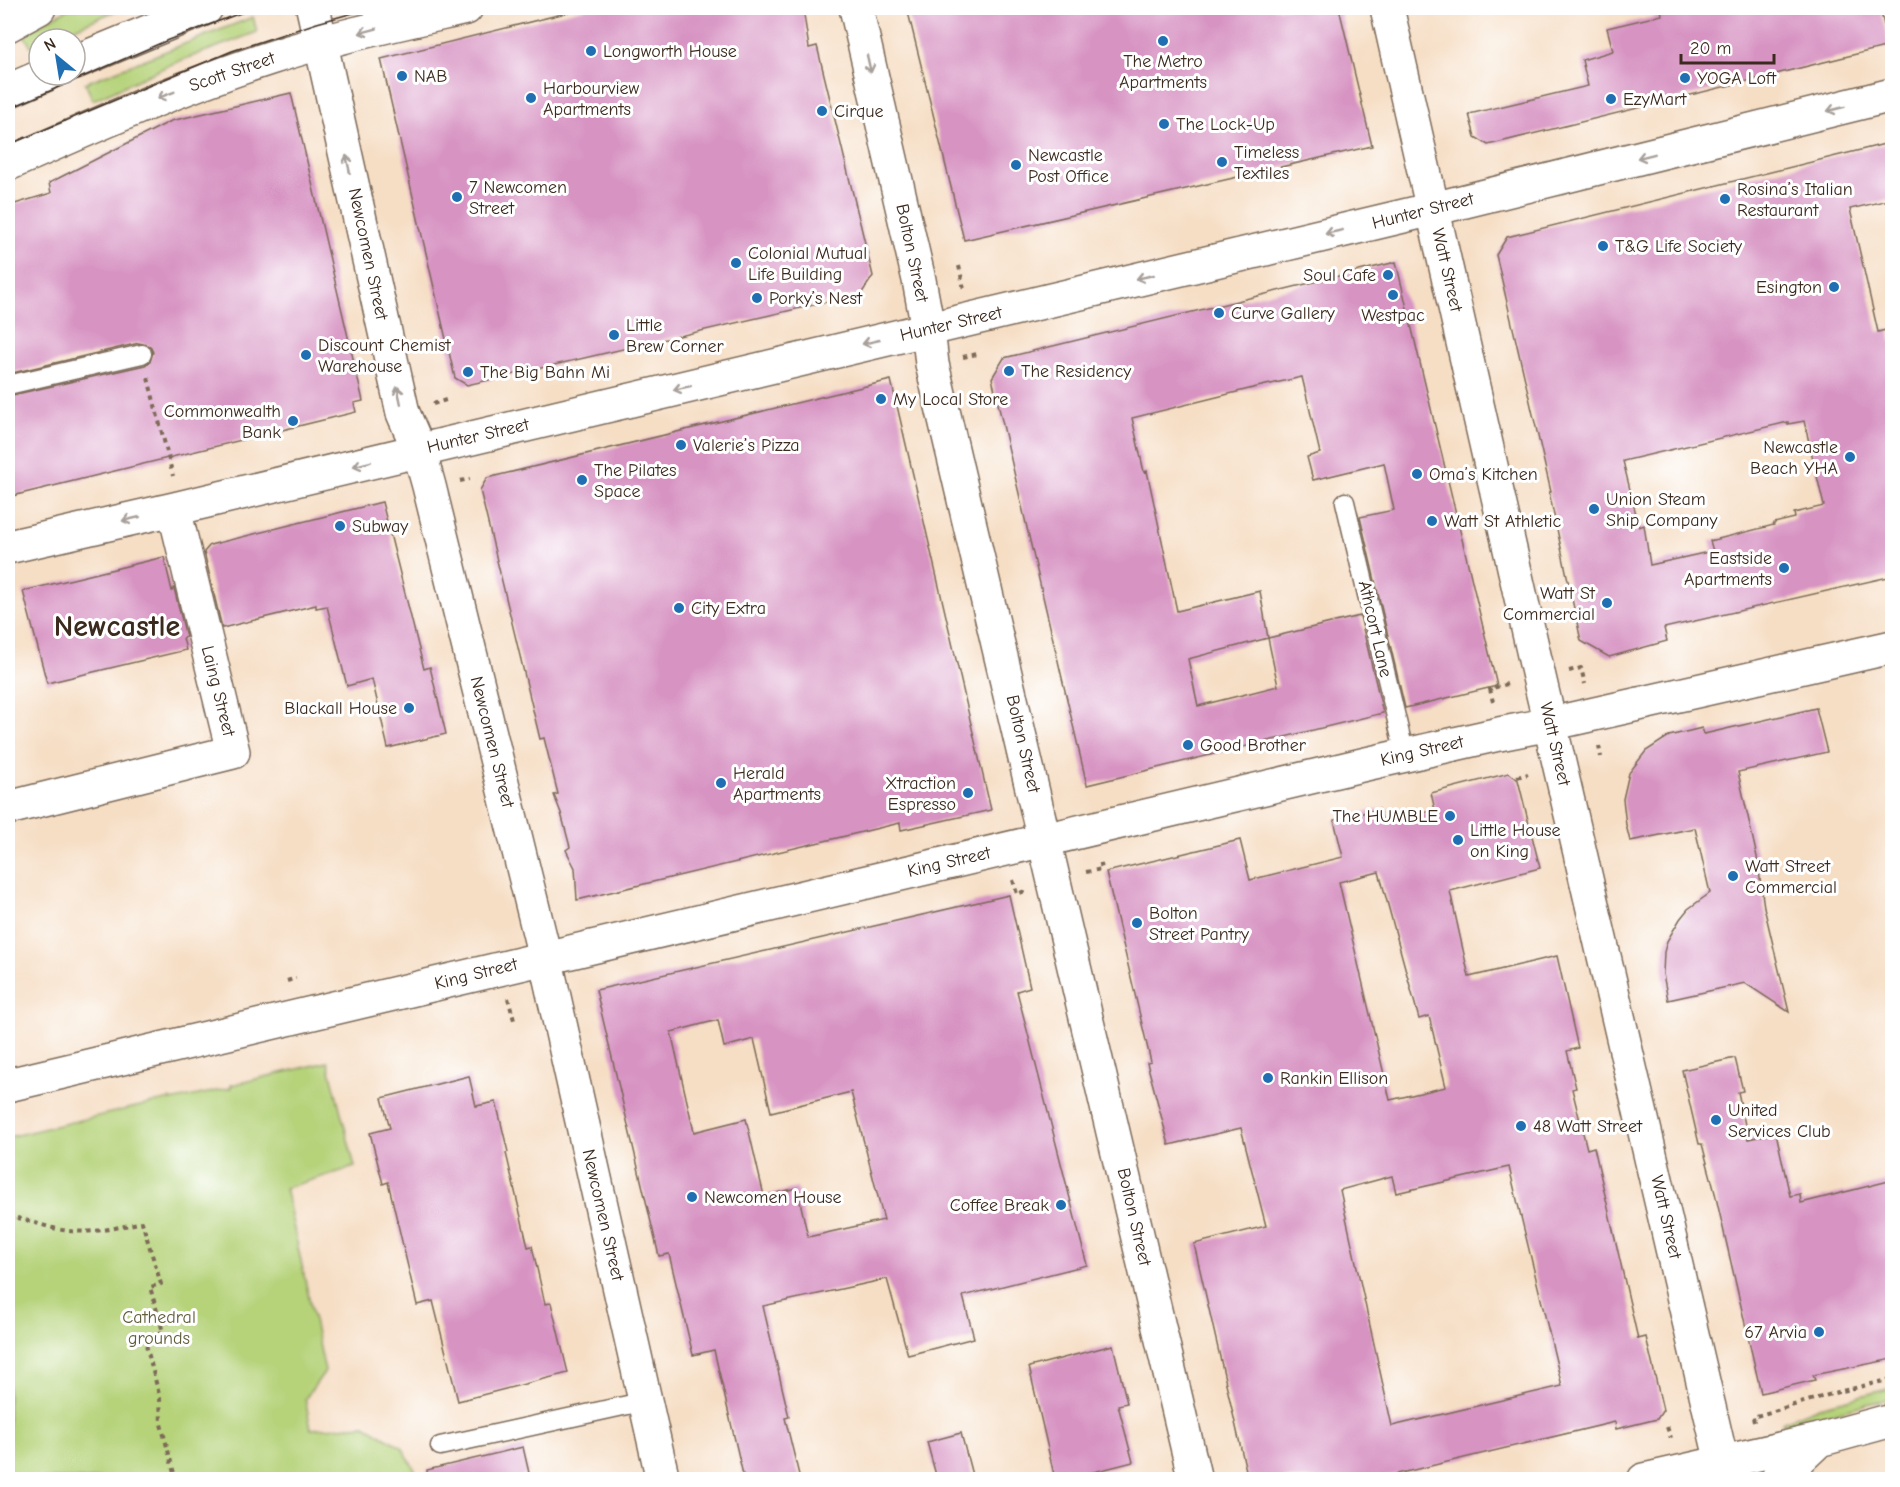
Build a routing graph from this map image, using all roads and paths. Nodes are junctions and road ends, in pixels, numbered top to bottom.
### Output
1 (39, 8) edge
2 (206, 8) edge
3 (313, 8) edge
4 (465, 8) edge
5 (856, 8) edge
6 (1387, 8) edge
7 (8, 25) edge
8 (321, 43) junction
9 (87, 57) edge
10 (27, 83) edge
11 (8, 91) edge
12 (1893, 95) edge
13 (8, 164) edge
14 (1433, 209) junction
15 (928, 329) junction
16 (142, 354) joint
17 (977, 354) dead end
18 (961, 358) dead end
19 (8, 385) edge
20 (418, 450) junction
21 (470, 479) dead end
22 (460, 481) dead end
23 (174, 494) junction
24 (1345, 502) dead end
25 (8, 547) edge
26 (1893, 647) edge
27 (1569, 671) dead end
28 (1508, 684) dead end
29 (1490, 689) dead end
30 (1586, 689) dead end
31 (1550, 724) junction
32 (1598, 741) dead end
33 (1405, 755) junction
34 (1601, 757) dead end
35 (1531, 773) dead end
36 (1517, 777) dead end
37 (8, 808) edge
38 (1045, 840) junction
39 (1102, 869) dead end
40 (1086, 872) dead end
41 (1012, 874) dead end
42 (1032, 889) dead end
43 (545, 957) junction
44 (296, 978) dead end
45 (287, 981) dead end
46 (508, 999) dead end
47 (514, 1020) dead end
48 (8, 1085) edge
49 (8, 1216) edge
50 (1893, 1379) edge
51 (646, 1401) junction
52 (1893, 1420) edge
53 (1667, 1427) dead end
54 (1755, 1429) dead end
55 (1671, 1438) dead end
56 (1819, 1440) junction
57 (440, 1446) dead end
58 (1724, 1471) edge
59 (175, 1477) dead end
60 (663, 1479) edge
61 (1195, 1479) edge
62 (1644, 1479) edge
63 (1777, 1479) edge

1 - 7 street
2 - 9 street
3 - 8 street, Newcomen Street
4 -> 8 street, Scott Street
5 -> 15 street, Bolton Street
6 - 14 street, Watt Street
8 -> 13 street, Scott Street
20 -> 8 street, Newcomen Street
10 - 11 street
12 -> 14 street, Hunter Street
14 -> 15 street, Hunter Street
14 - 31 street, Watt Street
15 -> 20 street, Hunter Street
15 - 38 street, Bolton Street
16 - 19 lane
16 - 23 path
17 - 18 path
20 -> 23 street, Hunter Street
20 - 43 street, Newcomen Street
21 - 22 path
23 -> 25 street, Hunter Street
23 - 37 street, Laing Street
24 - 33 lane, Athcort Lane
26 - 31 street, King Street
27 - 30 path
28 - 29 path
31 - 33 street, King Street
31 - 58 street, Watt Street
32 - 34 path
33 - 38 street, King Street
35 - 36 path
38 - 43 street, King Street
38 - 61 street, Bolton Street
39 - 40 path
41 - 42 path
43 - 48 street, King Street
43 - 51 street, Newcomen Street
44 - 45 path
46 - 47 path
49 - 59 path
50 - 54 path
51 - 57 lane
51 - 60 street, Newcomen Street
52 - 56 street
53 - 55 path
56 - 58 street
56 - 63 street
58 - 62 street

